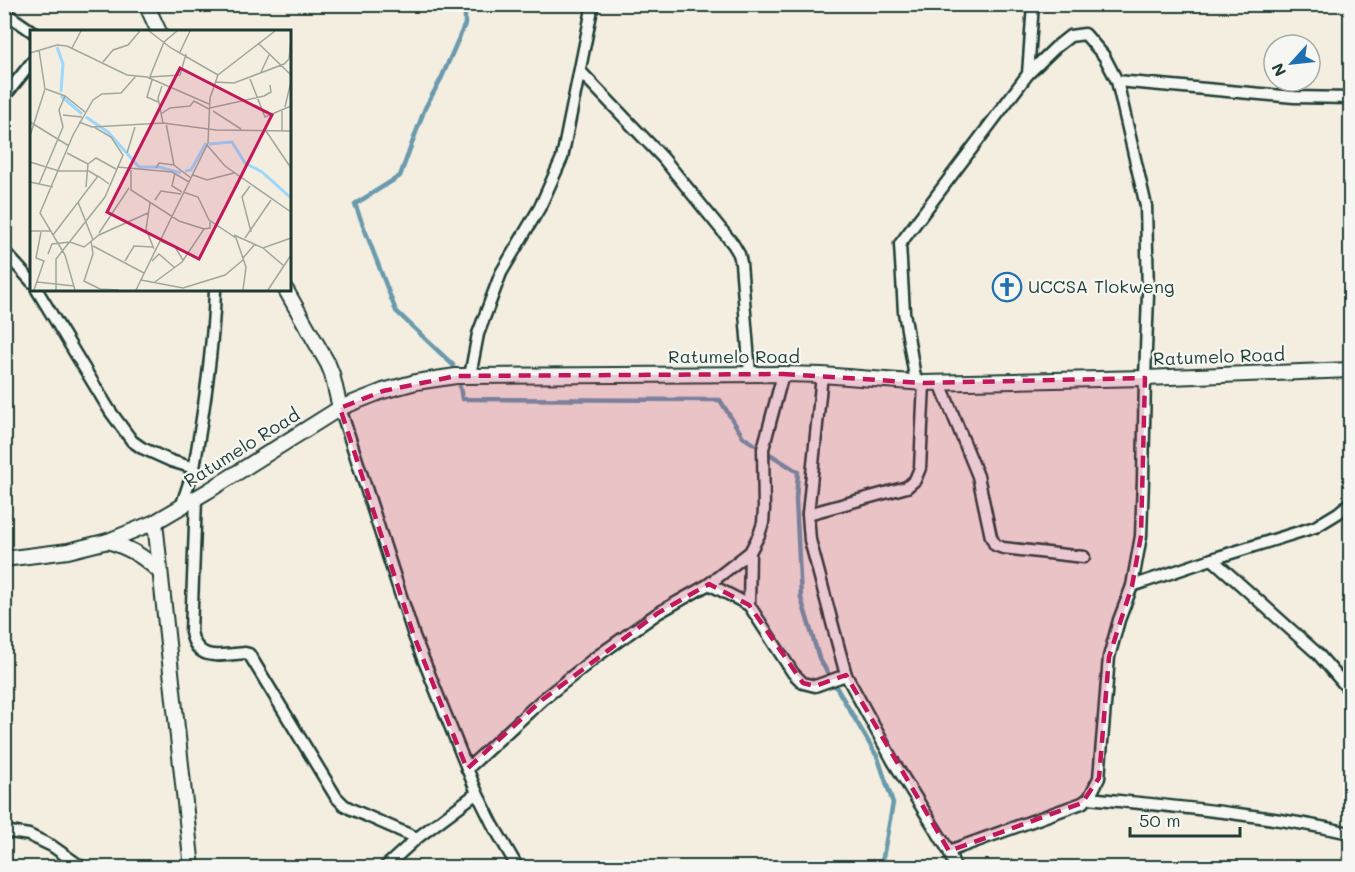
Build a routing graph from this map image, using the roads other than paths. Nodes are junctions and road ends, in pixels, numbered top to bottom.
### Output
1 (146, 4) edge
2 (593, 4) edge
3 (1033, 4) edge
4 (4, 12) edge
5 (30, 30) edge
6 (158, 30) edge
7 (30, 64) edge
8 (580, 71) junction
9 (1028, 74) junction
10 (1117, 81) junction
11 (4, 97) edge
12 (1350, 98) edge
13 (4, 251) edge
14 (30, 280) edge
15 (38, 291) edge
16 (215, 291) edge
17 (287, 291) edge
18 (1350, 370) edge
19 (750, 374) junction
20 (783, 374) junction
21 (822, 375) junction
22 (471, 376) junction
23 (1144, 378) junction
24 (920, 383) junction
25 (940, 383) junction
26 (340, 408) junction
27 (194, 468) junction
28 (196, 499) junction
29 (1350, 503) edge
30 (181, 507) junction
31 (808, 514) junction
32 (155, 522) junction
33 (108, 541) junction
34 (750, 552) junction
35 (1084, 557) dead end
36 (4, 559) edge
37 (1212, 559) junction
38 (160, 572) junction
39 (709, 584) junction
40 (1132, 586) junction
41 (749, 606) junction
42 (846, 675) junction
43 (1350, 691) edge
44 (467, 769) junction
45 (477, 793) junction
46 (1089, 798) junction
47 (4, 831) edge
48 (1350, 833) edge
49 (417, 838) junction
50 (949, 851) junction
51 (83, 867) edge
52 (192, 867) edge
53 (384, 867) edge
54 (518, 867) edge
55 (955, 867) edge

1 - 6 street
2 - 8 street
3 - 9 street
4 - 5 street
7 - 11 street
8 - 19 street
8 - 22 street
9 - 10 street
9 - 24 street
10 - 12 street
10 - 23 street
13 - 14 street
15 - 27 street
16 - 27 street
17 - 26 street
18 - 23 street, Ratumelo Road
19 - 20 street, Ratumelo Road
19 - 22 street, Ratumelo Road
20 - 21 street, Ratumelo Road
20 - 34 street
21 - 24 street, Ratumelo Road
21 - 31 street
22 - 26 street, Ratumelo Road
23 - 25 street, Ratumelo Road
23 - 40 street
24 - 25 street, Ratumelo Road
24 - 31 street
25 - 35 street
26 - 28 street, Ratumelo Road
26 - 44 street
27 - 30 street
28 - 30 street, Ratumelo Road
28 - 49 street
29 - 37 street
30 - 32 street, Ratumelo Road
31 - 42 street
32 - 33 street, Ratumelo Road
32 - 38 street
33 - 36 street, Ratumelo Road
33 - 38 street
34 - 39 street
34 - 41 street
37 - 40 street
37 - 43 street
38 - 52 street
39 - 41 street
39 - 44 street
40 - 46 street
41 - 42 street
42 - 50 street
44 - 45 street
45 - 49 street
45 - 54 street
46 - 48 street
46 - 50 street
47 - 51 street
49 - 53 street
50 - 55 street

